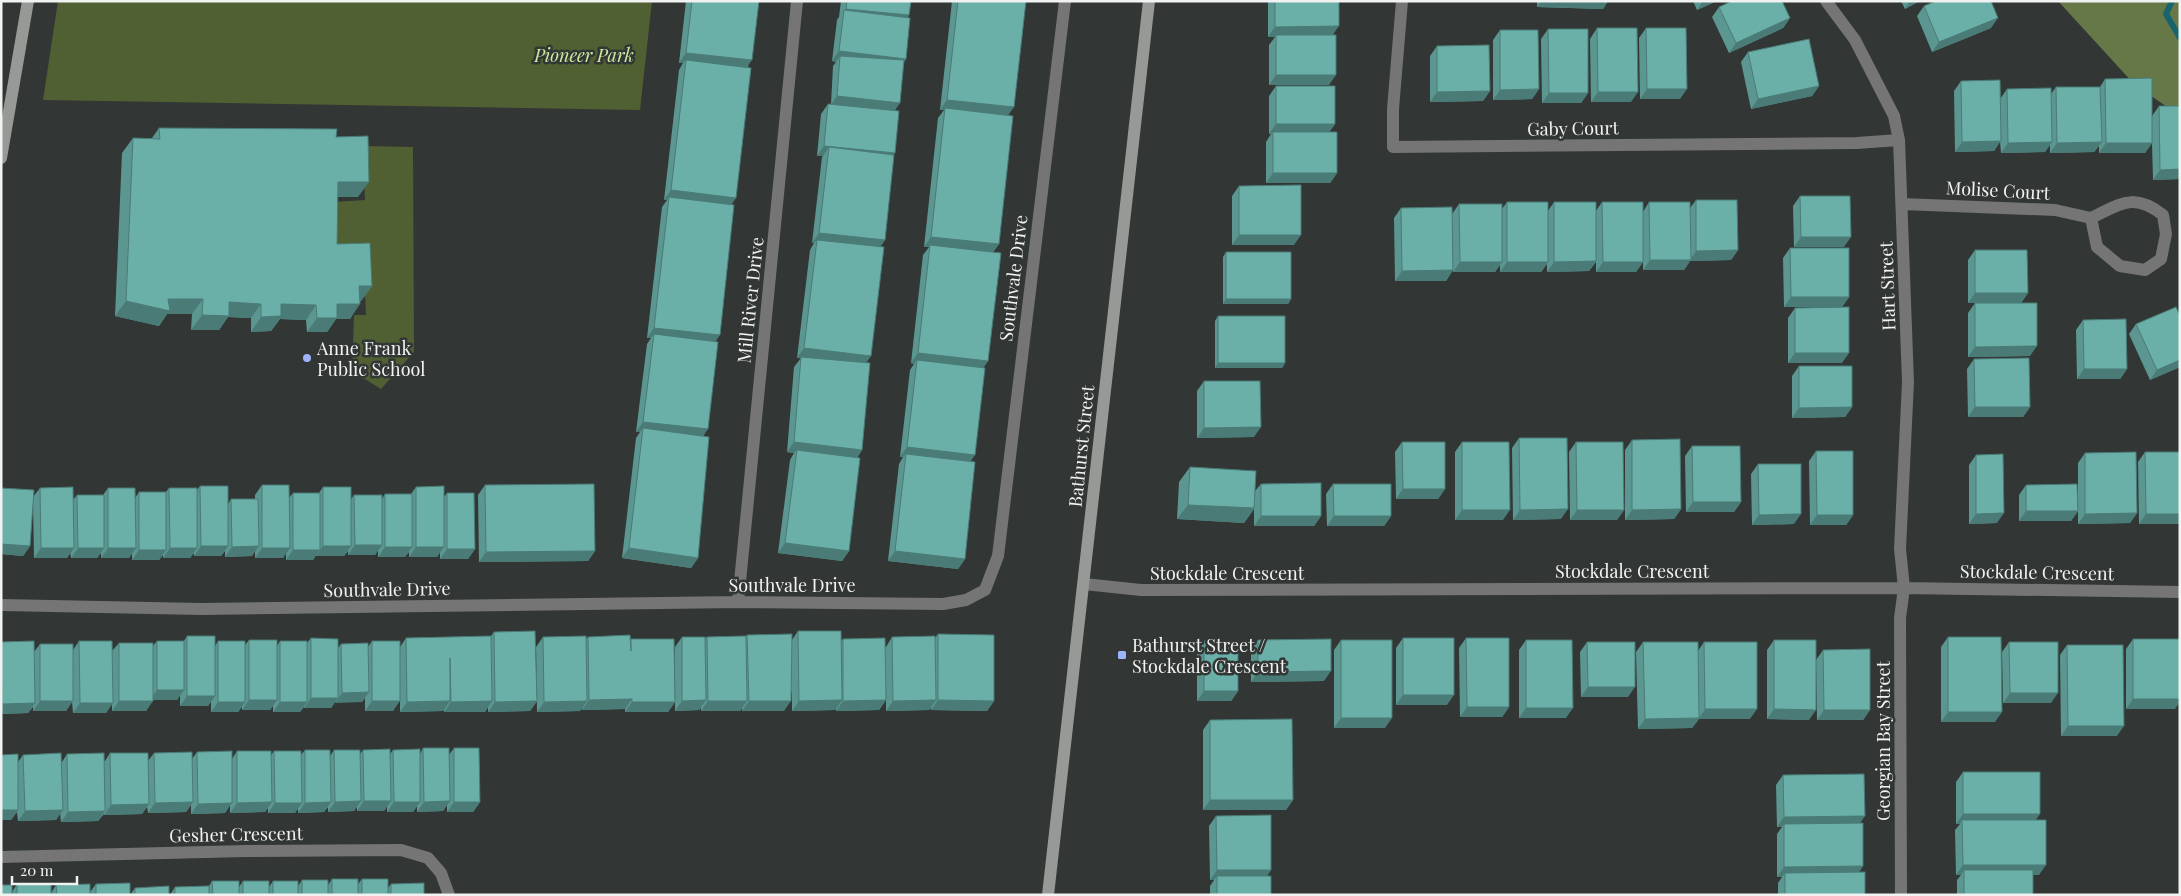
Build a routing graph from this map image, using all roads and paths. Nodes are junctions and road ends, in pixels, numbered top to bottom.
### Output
1 (28, 1) edge
2 (797, 1) edge
3 (1065, 1) edge
4 (1150, 1) edge
5 (1402, 1) edge
6 (1826, 1) edge
7 (1898, 140) junction
8 (1, 158) edge
9 (1902, 204) junction
10 (2090, 218) junction
11 (1084, 584) junction
12 (1904, 588) junction
13 (2180, 592) edge
14 (738, 602) junction
15 (1, 604) edge
16 (1, 857) edge
17 (448, 895) edge
18 (1048, 895) edge
19 (1901, 895) edge

1 - 8 main road
2 - 14 street, Mill River Drive
3 - 14 street, Southvale Drive
4 - 11 main road, Bathurst Street
5 - 7 street, Gaby Court
6 - 7 street, Hart Street
7 - 9 street, Hart Street
9 - 10 street, Molise Court
9 - 12 street, Hart Street
10 - 10 street
11 - 12 street, Stockdale Crescent
11 - 18 main road, Bathurst Street
12 - 13 street, Stockdale Crescent
12 - 19 street, Georgian Bay Street
14 - 15 street, Southvale Drive
16 - 17 street, Gesher Crescent

